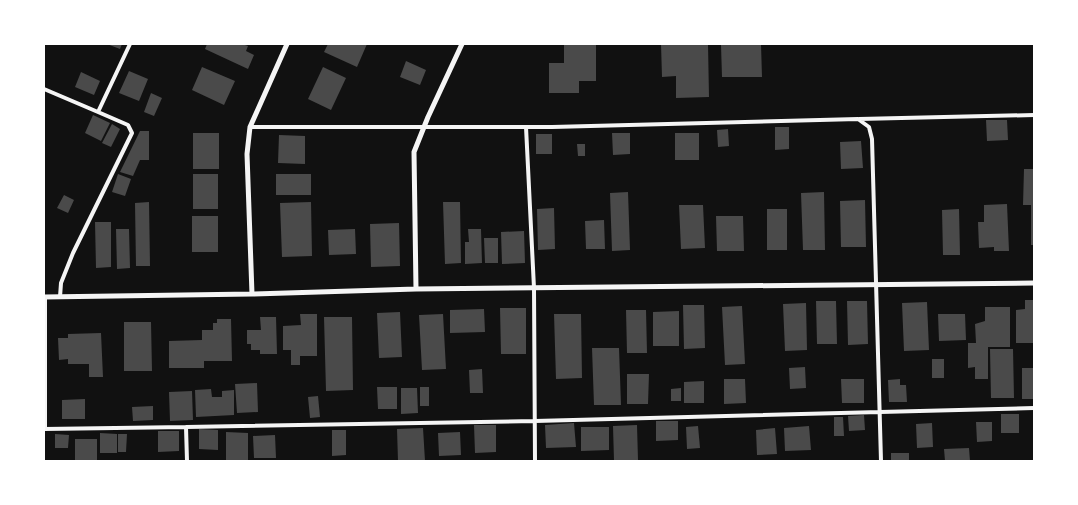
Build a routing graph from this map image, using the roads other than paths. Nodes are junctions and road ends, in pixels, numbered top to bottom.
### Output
1 (130, 44) edge
2 (288, 44) edge
3 (462, 44) edge
4 (44, 89) edge
5 (98, 112) junction
6 (1034, 115) edge
7 (858, 119) junction
8 (250, 127) junction
9 (526, 127) junction
10 (424, 128) junction
11 (1034, 283) edge
12 (876, 285) junction
13 (534, 288) junction
14 (416, 289) junction
15 (252, 294) junction
16 (45, 297) edge
17 (60, 297) junction
18 (1034, 408) edge
19 (879, 412) junction
20 (535, 422) junction
21 (186, 427) junction
22 (45, 428) edge
23 (187, 461) edge
24 (535, 461) edge
25 (881, 461) edge

1 - 5 lane
2 - 8 street
3 - 10 street
4 - 5 lane
5 - 17 lane
6 - 7 lane
7 - 9 lane
7 - 12 lane
8 - 10 lane
8 - 15 street
9 - 10 lane
9 - 13 lane
10 - 14 street
11 - 12 street
12 - 13 street
12 - 19 lane
13 - 14 street
13 - 20 lane
14 - 15 street
15 - 17 street
16 - 17 street
16 - 22 lane
18 - 19 lane
19 - 20 lane
19 - 25 lane
20 - 21 lane
20 - 24 lane
21 - 22 lane
21 - 23 lane

